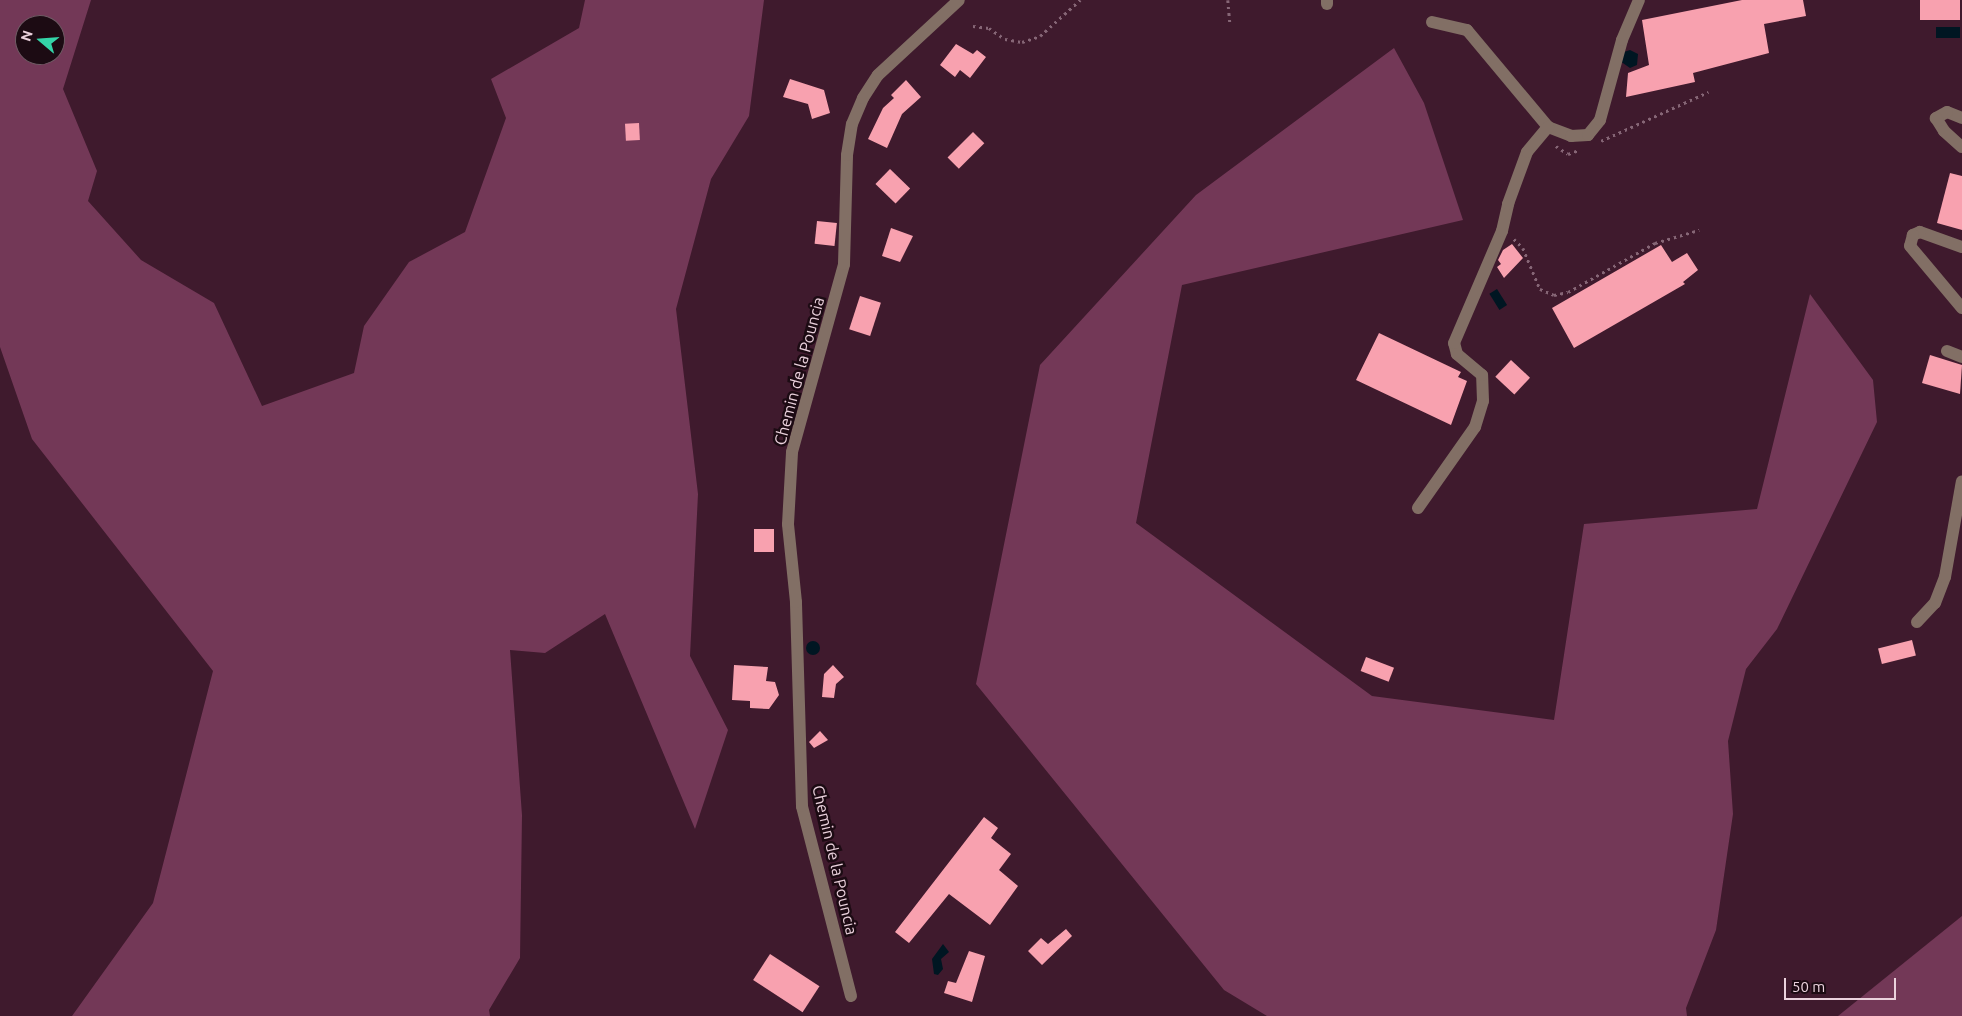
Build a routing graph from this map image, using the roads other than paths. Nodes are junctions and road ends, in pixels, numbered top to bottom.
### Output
1 (959, 0) edge
2 (1639, 0) edge
3 (1432, 22) dead end
4 (1962, 118) edge
5 (1546, 129) junction
6 (1962, 147) edge
7 (1962, 247) edge
8 (1962, 308) edge
9 (1947, 351) dead end
10 (1962, 357) edge
11 (1962, 481) edge
12 (1418, 508) dead end
13 (1917, 622) dead end
14 (851, 996) dead end

1 - 14 street, Chemin de la Pouncia
2 - 5 street
3 - 5 street
4 - 6 street
5 - 12 street
7 - 8 street
9 - 10 street
11 - 13 street

